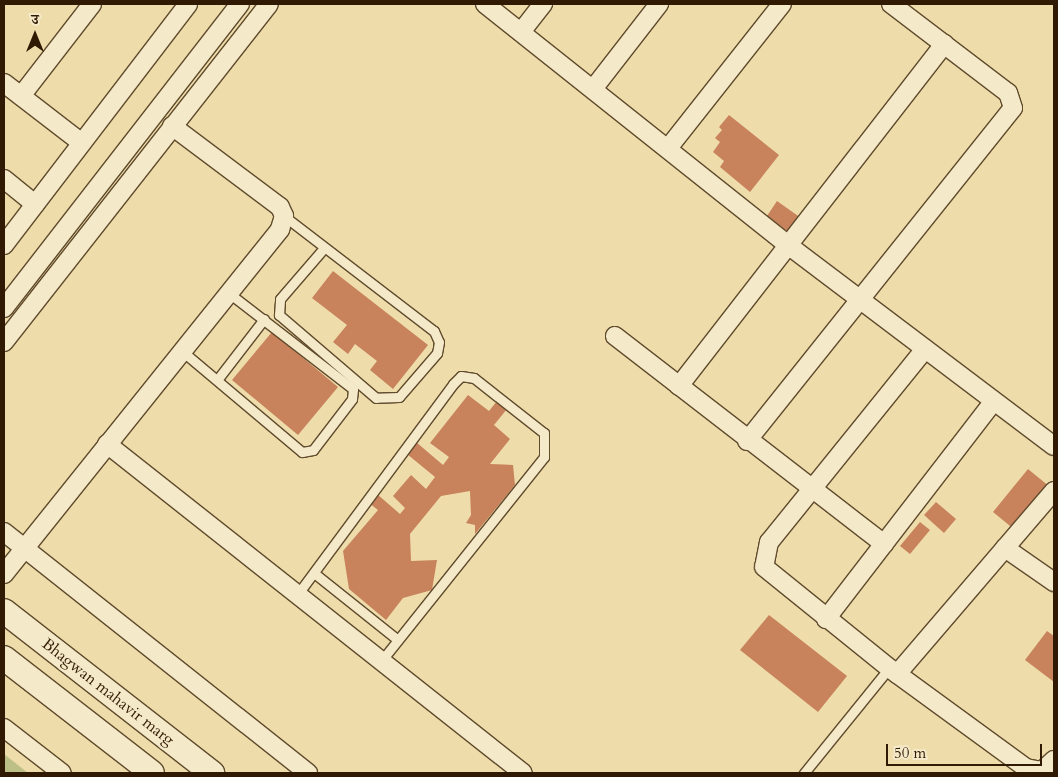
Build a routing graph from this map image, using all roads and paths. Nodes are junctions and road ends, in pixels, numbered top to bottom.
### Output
1 (92, 4) edge
2 (188, 4) edge
3 (240, 4) edge
4 (269, 4) edge
5 (484, 4) edge
6 (543, 4) edge
7 (659, 4) edge
8 (782, 4) edge
9 (902, 7) edge
10 (521, 32) junction
11 (944, 44) junction
12 (186, 74) junction
13 (4, 83) edge
14 (203, 88) junction
15 (593, 89) junction
16 (21, 96) junction
17 (172, 126) junction
18 (82, 143) junction
19 (669, 147) junction
20 (4, 179) edge
21 (35, 204) junction
22 (284, 216) junction
23 (4, 245) edge
24 (788, 246) junction
25 (324, 248) junction
26 (229, 293) junction
27 (860, 300) junction
28 (4, 308) edge
29 (264, 319) junction
30 (6, 335) edge
31 (615, 336) dead end
32 (925, 349) junction
33 (182, 351) junction
34 (217, 380) junction
35 (679, 386) junction
36 (994, 401) junction
37 (747, 441) junction
38 (107, 444) junction
39 (1054, 446) edge
40 (812, 492) junction
41 (1054, 492) edge
42 (4, 532) edge
43 (884, 544) junction
44 (1005, 548) junction
45 (25, 549) junction
46 (314, 572) junction
47 (4, 574) edge
48 (1054, 582) edge
49 (297, 595) junction
50 (4, 610) edge
51 (826, 619) junction
52 (398, 640) junction
53 (4, 658) edge
54 (382, 660) junction
55 (893, 671) junction
56 (4, 728) edge
57 (1054, 760) edge
58 (62, 773) edge
59 (152, 773) edge
60 (212, 773) edge
61 (308, 773) edge
62 (523, 773) edge
63 (804, 773) edge

1 - 16 street
2 - 18 street
3 - 12 street
4 - 14 street
5 - 10 street
6 - 10 street
7 - 15 street
8 - 19 street
9 - 11 street
10 - 15 street
11 - 24 street
11 - 27 street
12 - 14 street
12 - 28 street
13 - 16 street
14 - 17 street
15 - 19 street
16 - 18 street
17 - 22 street
17 - 30 street
18 - 21 street
19 - 24 street
20 - 21 street
21 - 23 street
22 - 25 lane
22 - 26 street
24 - 27 street
24 - 35 street
25 - 25 lane
26 - 29 lane
26 - 33 street
27 - 32 street
27 - 37 street
29 - 34 lane
29 - 34 lane
31 - 35 street
32 - 36 street
32 - 40 street
33 - 34 lane
33 - 38 street
35 - 37 street
36 - 39 street
36 - 43 street
37 - 40 street
38 - 45 street
38 - 49 street
40 - 43 street
40 - 51 street
41 - 44 street
42 - 45 street
43 - 51 street
44 - 48 street
44 - 55 street
45 - 47 street
45 - 61 street
46 - 49 lane
46 - 52 lane
46 - 52 lane
49 - 54 street
50 - 60 main road, Bhagwan mahavir marg
51 - 55 street
52 - 54 lane
53 - 59 main road
54 - 62 street
55 - 57 street
55 - 63 lane
56 - 58 street

